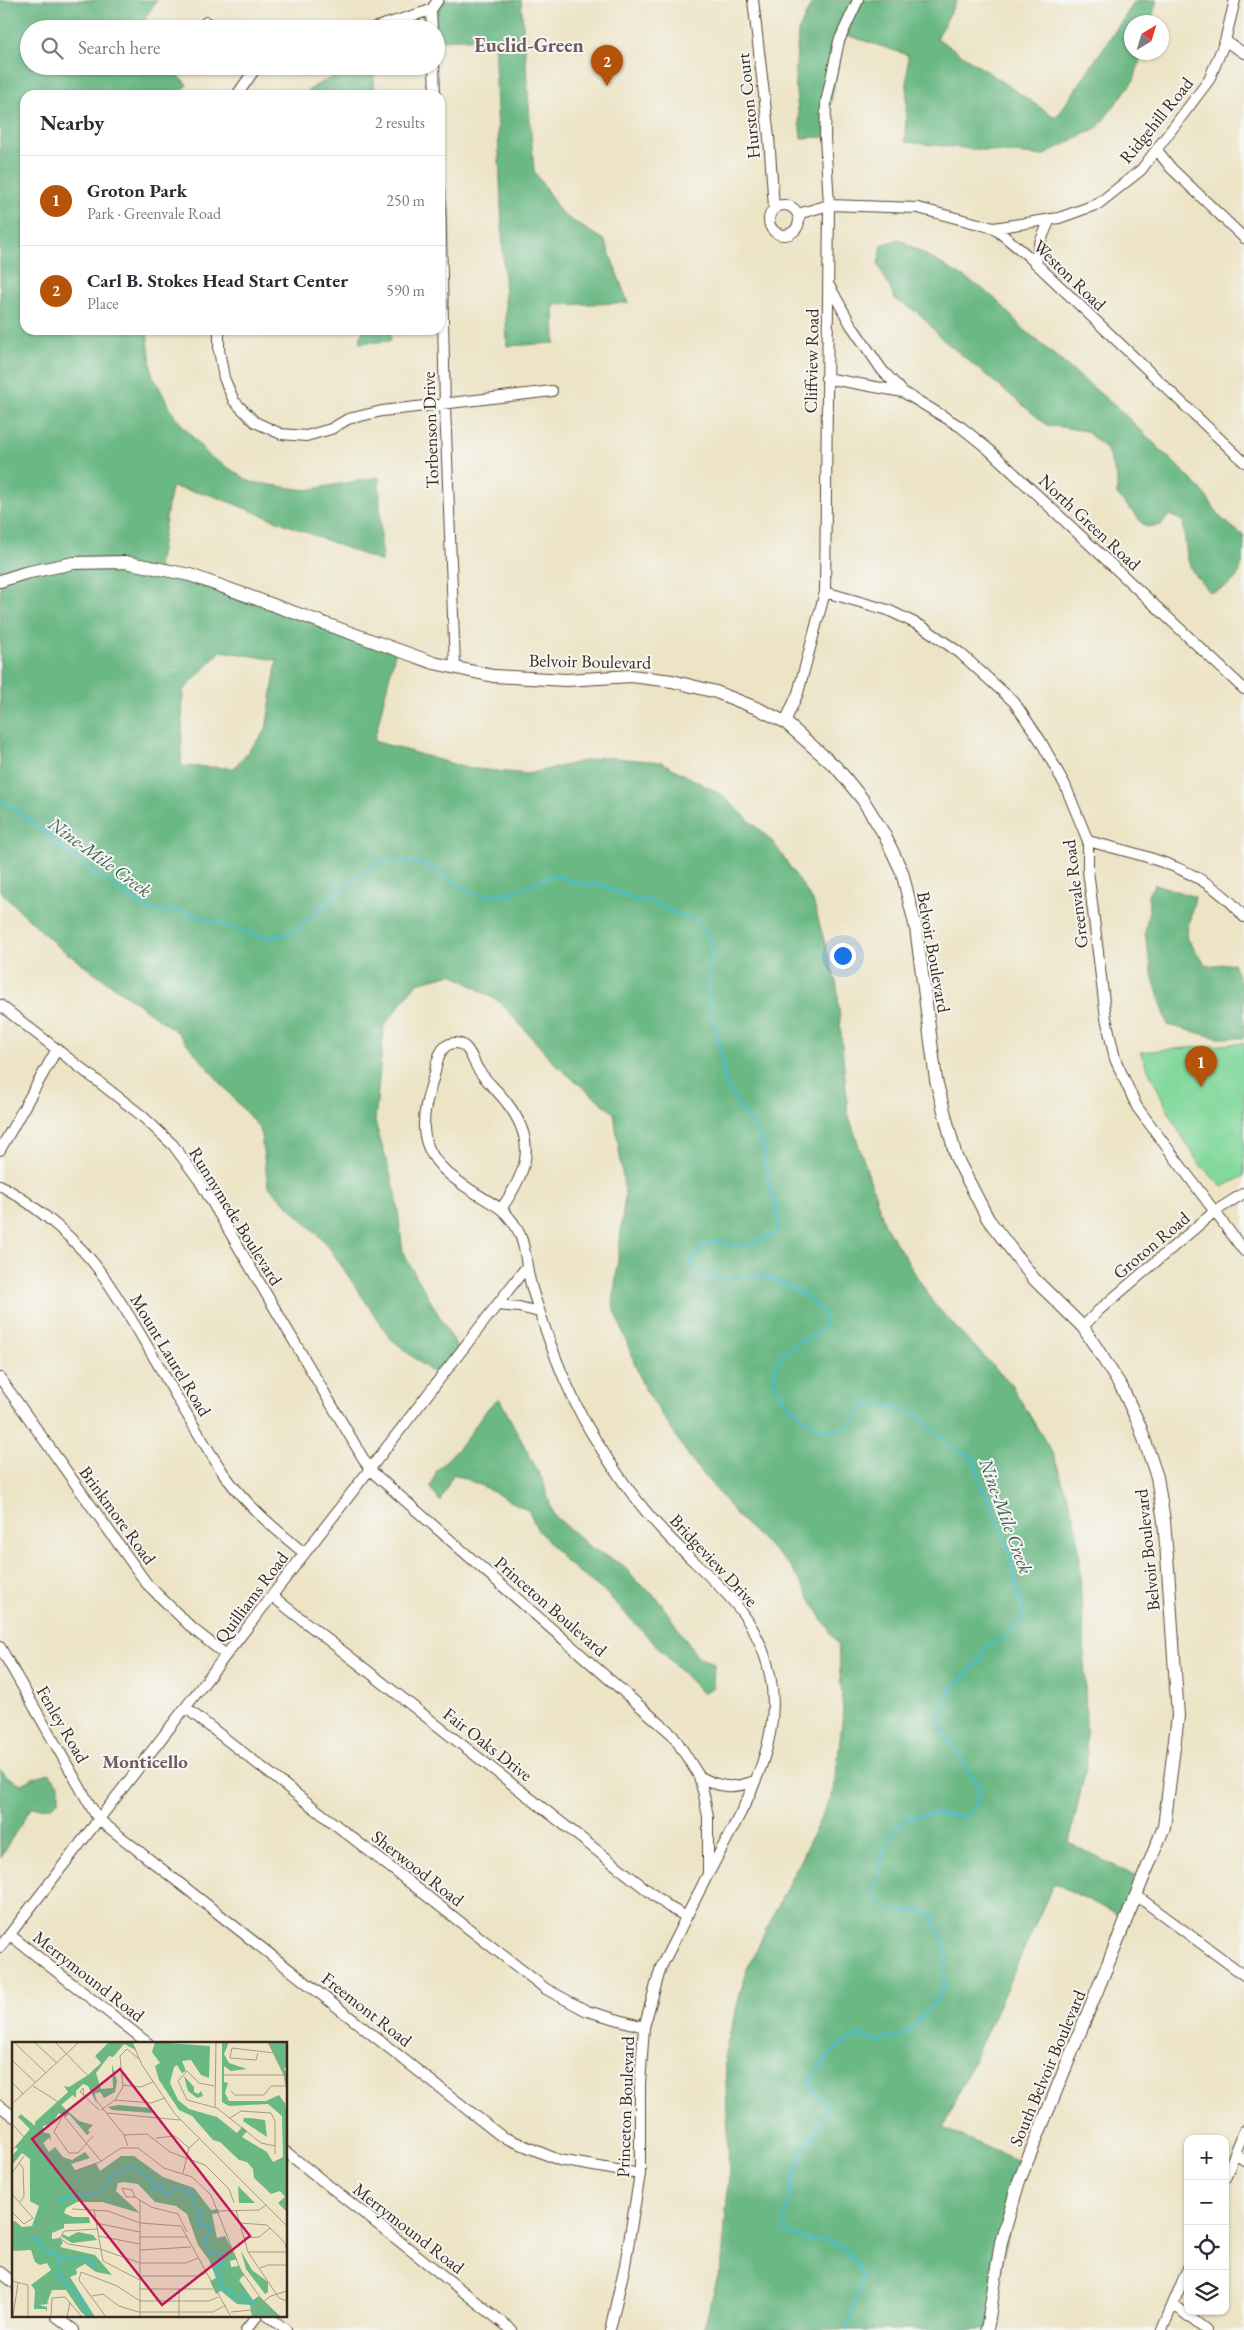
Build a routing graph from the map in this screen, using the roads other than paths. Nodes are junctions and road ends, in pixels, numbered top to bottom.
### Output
1 (438, 0) edge
2 (753, 0) edge
3 (858, 0) edge
4 (1235, 0) edge
5 (431, 10) junction
6 (399, 20) edge
7 (432, 20) edge
8 (1225, 41) junction
9 (1244, 53) edge
10 (250, 75) edge
11 (434, 75) edge
12 (240, 90) edge
13 (435, 90) edge
14 (1157, 150) junction
15 (830, 205) junction
16 (774, 208) junction
17 (798, 214) junction
18 (1050, 219) junction
19 (994, 228) junction
20 (1244, 238) edge
21 (1036, 264) junction
22 (829, 286) junction
23 (219, 335) edge
24 (443, 335) edge
25 (826, 378) junction
26 (552, 391) dead end
27 (903, 392) junction
28 (445, 405) junction
29 (1244, 462) edge
30 (0, 581) edge
31 (825, 592) junction
32 (455, 667) junction
33 (1244, 689) edge
34 (785, 722) junction
35 (1088, 840) junction
36 (1244, 916) edge
37 (0, 1005) edge
38 (57, 1049) junction
39 (0, 1150) edge
40 (0, 1185) edge
41 (1244, 1193) edge
42 (501, 1209) junction
43 (1214, 1212) junction
44 (1244, 1251) edge
45 (527, 1266) junction
46 (497, 1305) junction
47 (539, 1312) junction
48 (1083, 1327) junction
49 (0, 1378) edge
50 (370, 1470) junction
51 (304, 1553) junction
52 (272, 1596) junction
53 (0, 1647) edge
54 (226, 1655) junction
55 (186, 1708) junction
56 (699, 1776) junction
57 (755, 1781) junction
58 (98, 1818) junction
59 (1164, 1827) joint
60 (708, 1874) junction
61 (1137, 1896) junction
62 (685, 1916) junction
63 (10, 1934) junction
64 (0, 1947) edge
65 (1244, 1975) edge
66 (644, 2027) junction
67 (145, 2042) edge
68 (0, 2106) edge
69 (12, 2115) edge
70 (1244, 2131) edge
71 (288, 2154) edge
72 (1240, 2156) edge
73 (1229, 2172) edge
74 (640, 2174) junction
75 (1187, 2270) edge
76 (0, 2272) edge
77 (12, 2281) edge
78 (1173, 2304) junction
79 (59, 2318) edge
80 (255, 2318) edge
81 (271, 2318) edge
82 (74, 2330) edge
83 (246, 2330) edge
84 (286, 2330) edge
85 (512, 2330) edge
86 (610, 2330) edge
87 (988, 2330) edge
88 (1162, 2330) edge
89 (1206, 2330) edge

1 - 5 street
2 - 16 street, Hurston Court
3 - 15 street, Cliffview Road
4 - 8 street, Ridgehill Road
5 - 6 street
5 - 7 street
8 - 9 street
8 - 14 street, Ridgehill Road
10 - 12 street
11 - 13 street
14 - 18 street, Ridgehill Road
14 - 20 street
15 - 17 street
15 - 19 street, Weston Road
15 - 22 street, Cliffview Road
16 - 17 street
16 - 17 street, Hurston Court
18 - 19 street, Ridgehill Road
18 - 21 street
19 - 21 street, Weston Road
21 - 29 street, Weston Road
22 - 25 street, Cliffview Road
22 - 27 street, North Green Road
23 - 28 street
24 - 28 street, Torbenson Drive
25 - 27 street, North Green Road
25 - 31 street, Cliffview Road
26 - 28 street
27 - 33 street, North Green Road
28 - 32 street, Torbenson Drive
30 - 32 street, Belvoir Boulevard
31 - 34 street, Cliffview Road
31 - 35 street, Greenvale Road
32 - 34 street, Belvoir Boulevard
34 - 48 street, Belvoir Boulevard
35 - 36 street
35 - 43 street, Greenvale Road
37 - 38 street, Runnymede Boulevard
38 - 39 street
38 - 50 street, Runnymede Boulevard
40 - 51 street, Mount Laurel Road
41 - 43 street, Groton Road
42 - 42 street, Bridgeview Drive
42 - 45 street, Bridgeview Drive
43 - 44 street, Greenvale Road
43 - 48 street, Groton Road
45 - 46 street, Quilliams Road
45 - 47 street, Bridgeview Drive
46 - 47 street
46 - 50 street, Quilliams Road
47 - 57 street, Bridgeview Drive
48 - 59 street, Belvoir Boulevard
49 - 54 street, Brinkmore Road
50 - 51 street, Quilliams Road
50 - 56 street, Princeton Boulevard
51 - 52 street, Quilliams Road
52 - 54 street, Quilliams Road
52 - 62 street, Fair Oaks Drive
53 - 58 street, Fenley Road
54 - 55 street, Quilliams Road
55 - 58 street, Quilliams Road
55 - 66 street, Sherwood Road
56 - 57 street
56 - 60 street, Princeton Boulevard
57 - 60 street, Bridgeview Drive
58 - 63 street, Quilliams Road
58 - 74 street, Freemont Road
59 - 61 street, South Belvoir Boulevard
60 - 62 street, Princeton Boulevard
61 - 65 street
61 - 87 street, South Belvoir Boulevard
62 - 66 street, Princeton Boulevard
63 - 64 street, Quilliams Road
63 - 67 street, Merrymound Road
66 - 74 street, Princeton Boulevard
68 - 69 street
70 - 72 street
71 - 85 street, Merrymound Road
72 - 73 street
74 - 86 street, Princeton Boulevard
75 - 78 street
76 - 77 street
78 - 88 street
78 - 89 street
79 - 82 street
80 - 83 street
81 - 84 street

